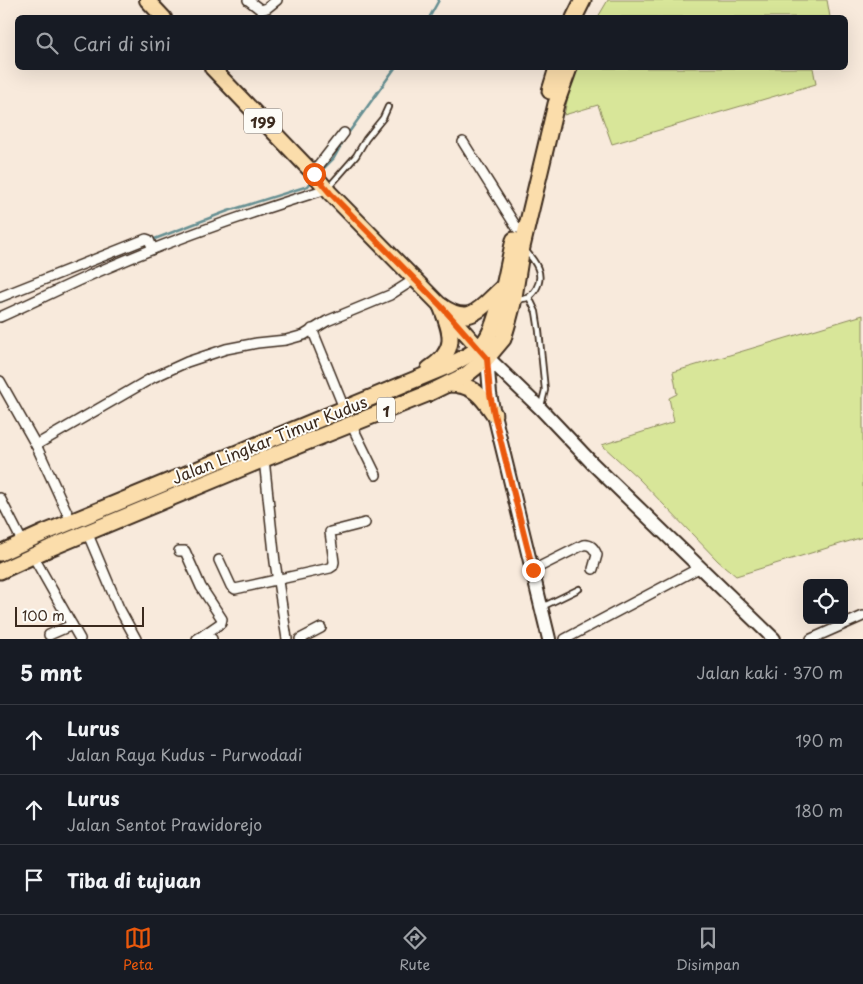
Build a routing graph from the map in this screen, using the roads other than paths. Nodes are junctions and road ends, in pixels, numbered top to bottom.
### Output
1 (147, 0) edge
2 (248, 0) edge
3 (277, 0) edge
4 (583, 0) edge
5 (594, 0) edge
6 (161, 15) edge
7 (576, 15) edge
8 (587, 15) edge
9 (214, 70) edge
10 (556, 70) edge
11 (568, 70) edge
12 (388, 107) dead end
13 (344, 133) dead end
14 (463, 142) dead end
15 (314, 173) junction
16 (325, 187) junction
17 (517, 228) junction
18 (151, 246) junction
19 (522, 247) junction
20 (415, 279) junction
21 (502, 288) junction
22 (0, 297) edge
23 (529, 297) junction
24 (513, 303) junction
25 (441, 306) junction
26 (0, 317) edge
27 (312, 329) junction
28 (483, 353) junction
29 (0, 381) edge
30 (410, 381) junction
31 (448, 384) junction
32 (541, 406) junction
33 (344, 408) junction
34 (494, 414) junction
35 (351, 424) junction
36 (36, 445) junction
37 (264, 459) junction
38 (376, 475) dead end
39 (0, 498) edge
40 (71, 522) junction
41 (365, 523) dead end
42 (87, 532) junction
43 (23, 543) junction
44 (180, 551) dead end
45 (0, 553) edge
46 (33, 556) junction
47 (219, 560) dead end
48 (699, 568) junction
49 (593, 569) dead end
50 (533, 570) junction
51 (0, 571) edge
52 (277, 579) junction
53 (578, 589) dead end
54 (541, 607) junction
55 (863, 616) edge
56 (72, 625) junction
57 (321, 628) dead end
58 (49, 635) dead end
59 (205, 637) edge
60 (80, 639) edge
61 (136, 639) edge
62 (287, 639) edge
63 (300, 639) edge
64 (549, 639) edge
65 (565, 639) edge
66 (774, 639) edge
67 (811, 639) edge

1 - 6 main road
2 - 3 street
4 - 7 highway
5 - 8 highway
9 - 15 main road, 199
10 - 17 highway, Jalan Lingkar Timur Kudus / 1
11 - 19 highway, Jalan Lingkar Timur Kudus / 1
12 - 16 lane
13 - 15 street
14 - 17 street
15 - 16 main road, 199
16 - 18 street
16 - 20 main road, 199
17 - 21 highway, Jalan Lingkar Timur Kudus / 1
18 - 22 street
18 - 26 street
19 - 23 lane
19 - 24 highway, Jalan Lingkar Timur Kudus / 1
20 - 25 main road, 199
20 - 27 street
21 - 25 highway
21 - 28 highway, Jalan Lingkar Timur Kudus / 1
23 - 24 lane
23 - 32 lane
24 - 28 highway, Jalan Lingkar Timur Kudus / 1
25 - 28 main road, 199
25 - 30 highway
27 - 33 street
27 - 36 street
28 - 30 highway, Jalan Lingkar Timur Kudus / 1
28 - 31 highway, Jalan Lingkar Timur Kudus / 1
28 - 32 main road
28 - 34 main road
29 - 36 street
30 - 33 highway, Jalan Lingkar Timur Kudus / 1
31 - 34 highway
31 - 35 highway, Jalan Lingkar Timur Kudus / 1
32 - 48 main road
33 - 40 highway, Jalan Lingkar Timur Kudus / 1
34 - 50 main road
35 - 37 highway, Jalan Lingkar Timur Kudus / 1
35 - 38 street
36 - 40 street
37 - 42 highway, Jalan Lingkar Timur Kudus / 1
37 - 52 street
39 - 43 street
40 - 43 highway, Jalan Lingkar Timur Kudus / 1
41 - 52 street
42 - 46 highway, Jalan Lingkar Timur Kudus / 1
42 - 61 street
43 - 45 highway, Jalan Lingkar Timur Kudus / 1
44 - 59 street
46 - 51 highway, Jalan Lingkar Timur Kudus / 1
46 - 56 street
47 - 52 street
48 - 65 street
48 - 66 main road
49 - 50 street
50 - 54 main road
52 - 62 street
53 - 54 lane
54 - 64 main road
55 - 67 street
56 - 58 street
56 - 60 street
57 - 63 street

